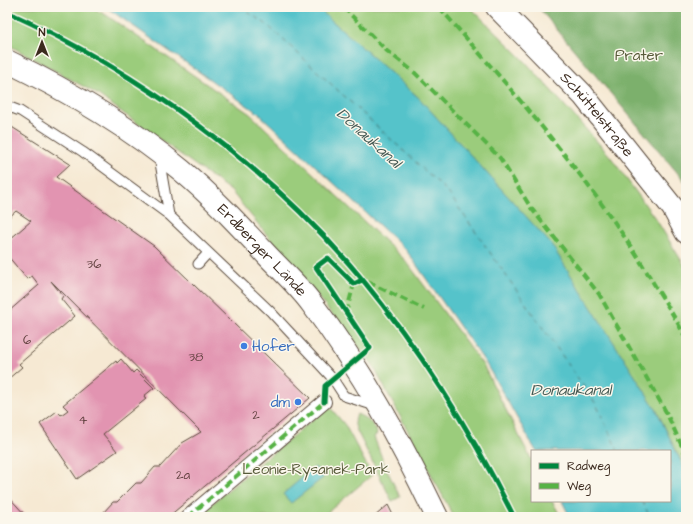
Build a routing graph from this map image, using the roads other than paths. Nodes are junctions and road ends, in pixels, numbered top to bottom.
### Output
1 (497, 7) edge
2 (7, 61) edge
3 (7, 106) edge
4 (158, 153) junction
5 (169, 215) junction
6 (686, 232) edge
7 (208, 253) junction
8 (198, 264) dead end
9 (324, 402) dead end
10 (380, 408) junction
11 (188, 517) edge
12 (438, 517) edge

1 - 6 main road, Schüttelstraße
2 - 4 main road, Erdberger Lände
3 - 5 lane
4 - 5 lane
4 - 10 main road, Erdberger Lände
5 - 7 lane
7 - 8 lane
7 - 10 lane
9 - 11 street
10 - 12 main road, Erdberger Lände

